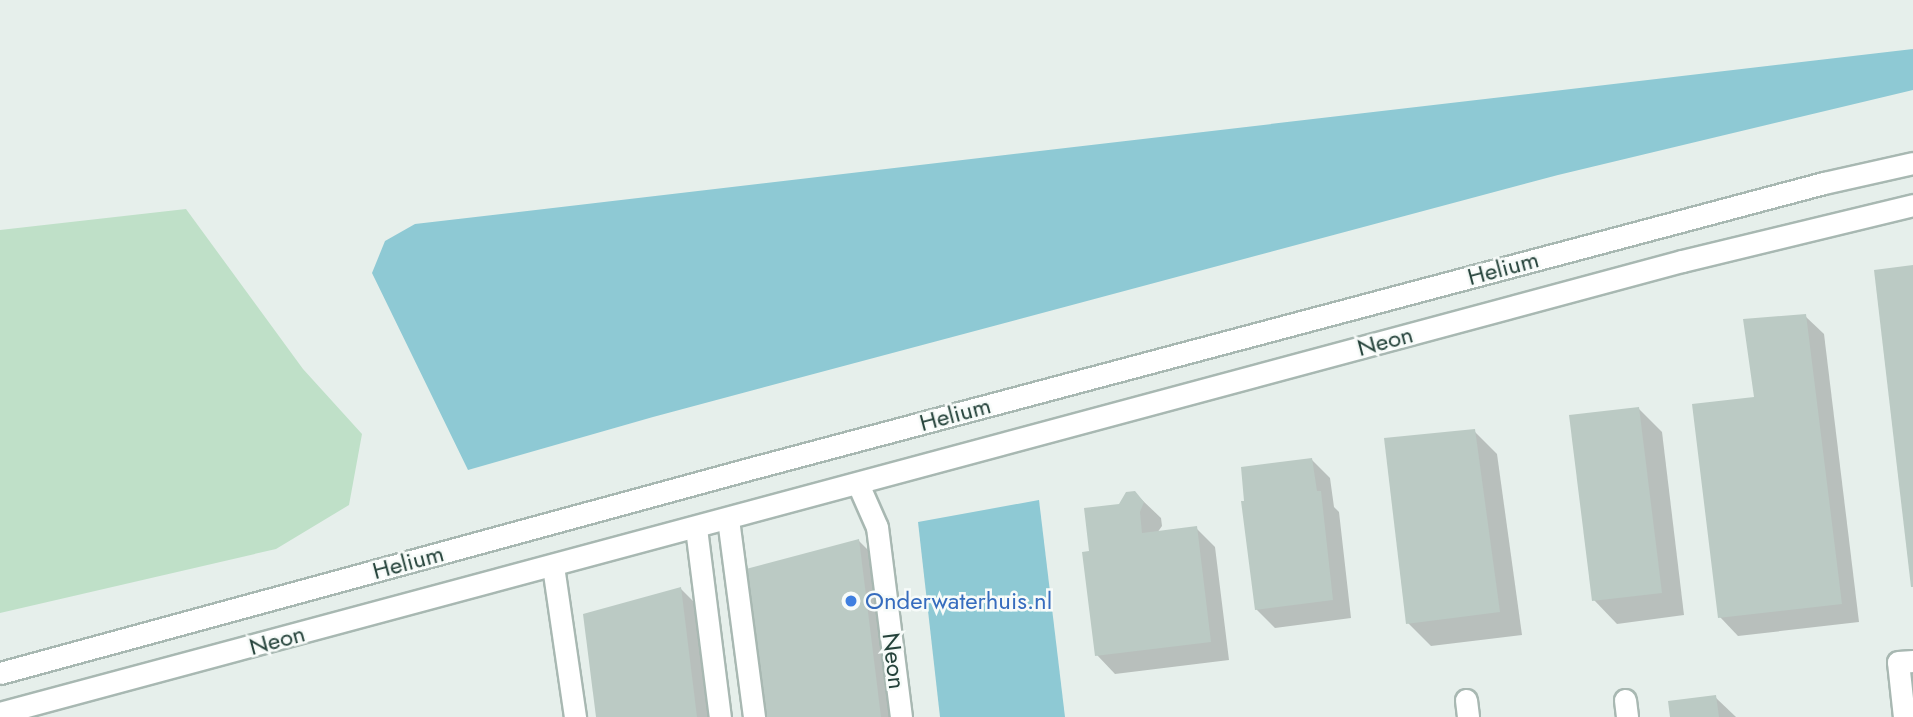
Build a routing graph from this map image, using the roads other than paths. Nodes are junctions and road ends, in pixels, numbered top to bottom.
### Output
1 (1913, 163) edge
2 (1913, 205) edge
3 (859, 484) junction
4 (728, 519) junction
5 (696, 528) junction
6 (553, 566) junction
7 (1913, 661) edge
8 (0, 673) edge
9 (0, 713) edge
10 (575, 717) edge
11 (720, 717) edge
12 (754, 717) edge
13 (901, 717) edge
14 (1904, 717) edge

1 - 8 street, Helium
2 - 3 street, Neon
3 - 4 street, Neon
3 - 13 street, Neon
4 - 5 street, Neon
4 - 12 street
5 - 6 street, Neon
5 - 11 street
6 - 9 street, Neon
6 - 10 street
7 - 14 street

